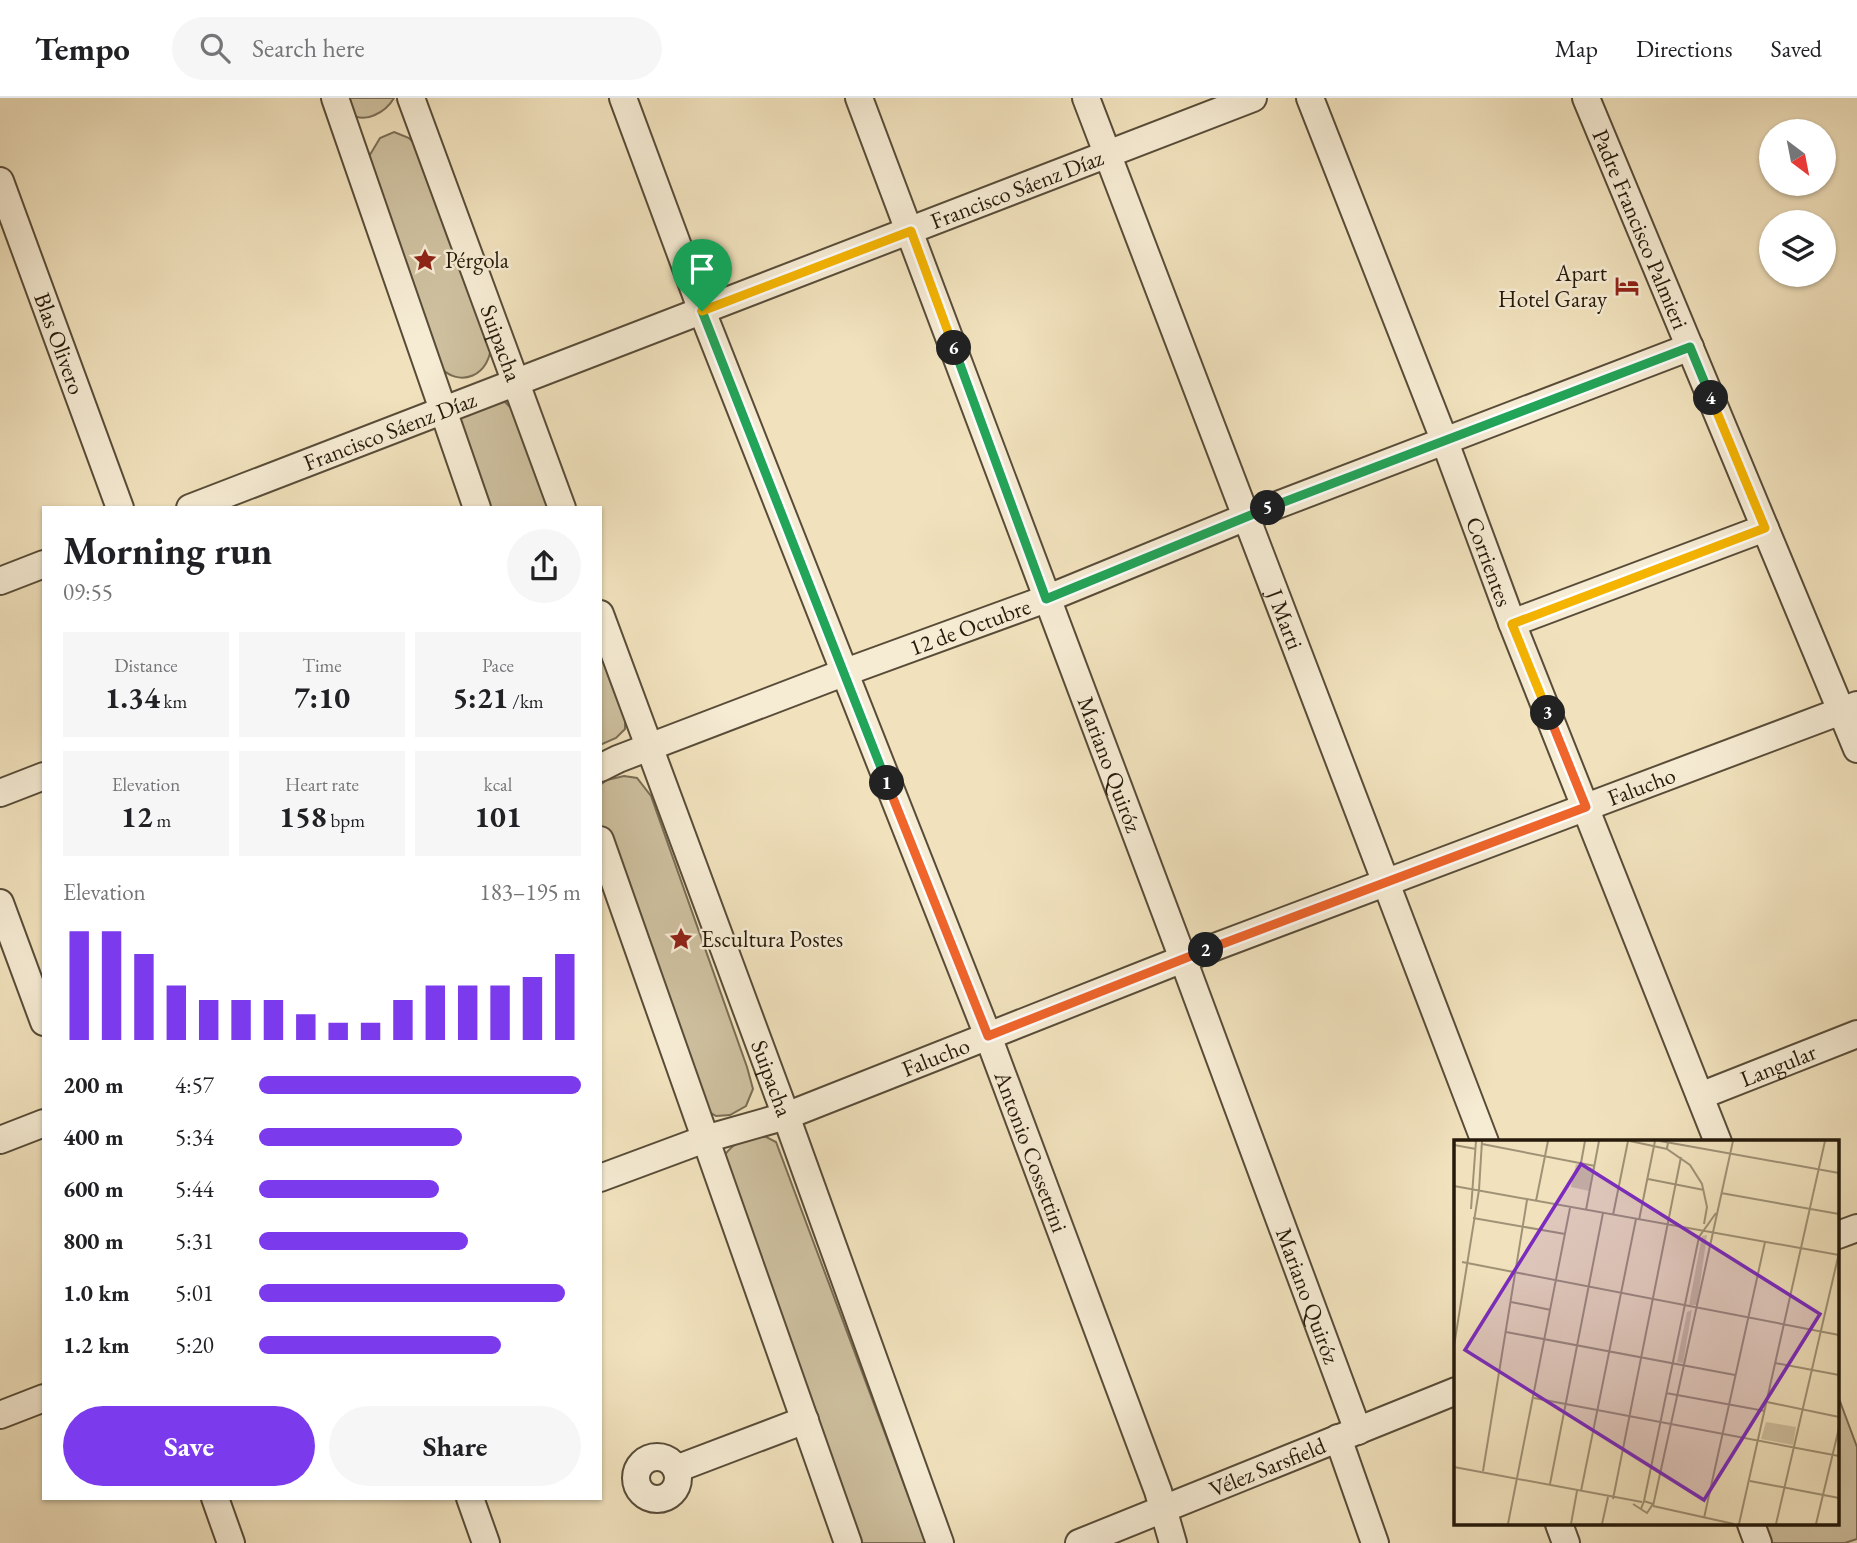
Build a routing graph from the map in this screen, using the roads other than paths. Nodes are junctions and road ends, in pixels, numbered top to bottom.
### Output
1 (335, 98) edge
2 (411, 98) edge
3 (624, 98) edge
4 (859, 98) edge
5 (1086, 98) edge
6 (1253, 98) edge
7 (1310, 98) edge
8 (1586, 98) edge
9 (1109, 155) junction
10 (0, 181) edge
11 (911, 231) junction
12 (702, 311) junction
13 (1690, 347) junction
14 (516, 381) junction
15 (442, 410) junction
16 (1445, 442) junction
17 (119, 506) edge
18 (195, 506) edge
19 (476, 506) edge
20 (561, 506) edge
21 (1246, 517) junction
22 (1765, 528) junction
23 (42, 565) edge
24 (0, 581) edge
25 (1046, 599) junction
26 (602, 619) edge
27 (1512, 624) junction
28 (843, 673) junction
29 (1849, 708) edge
30 (649, 747) junction
31 (1857, 749) edge
32 (602, 767) edge
33 (42, 777) edge
34 (0, 793) edge
35 (1586, 807) junction
36 (602, 847) edge
37 (1387, 882) junction
38 (0, 903) edge
39 (1183, 959) junction
40 (42, 1017) edge
41 (1857, 1034) edge
42 (988, 1036) junction
43 (1700, 1096) junction
44 (786, 1116) junction
45 (42, 1123) edge
46 (705, 1139) junction
47 (0, 1140) edge
48 (1484, 1140) edge
49 (1717, 1140) edge
50 (602, 1177) edge
51 (1857, 1228) edge
52 (1840, 1234) edge
53 (1454, 1392) edge
54 (42, 1399) edge
55 (0, 1416) edge
56 (805, 1420) junction
57 (1348, 1435) junction
58 (676, 1469) dead end
59 (216, 1500) edge
60 (471, 1500) edge
61 (1163, 1509) junction
62 (1560, 1526) edge
63 (1752, 1526) edge
64 (231, 1543) edge
65 (486, 1543) edge
66 (848, 1543) edge
67 (940, 1543) edge
68 (1079, 1543) edge
69 (1173, 1543) edge
70 (1375, 1543) edge
71 (1566, 1543) edge
72 (1758, 1543) edge

1 - 15 street
2 - 14 street, Suipacha
3 - 12 street, Antonio Cossettini
4 - 11 street, Mariano Quiróz
5 - 9 street, J Marti
6 - 9 street, Francisco Sáenz Díaz
7 - 16 street, Corrientes
8 - 13 street, Padre Francisco Palmieri
9 - 11 street, Francisco Sáenz Díaz
9 - 21 street, J Marti
10 - 17 street, Blas Olivero
11 - 12 street, Francisco Sáenz Díaz
11 - 25 street, Mariano Quiróz
12 - 14 street, Francisco Sáenz Díaz
12 - 28 street, Antonio Cossettini
13 - 16 street, 12 de Octubre
13 - 22 street, Padre Francisco Palmieri
14 - 15 street, Francisco Sáenz Díaz
14 - 20 street, Suipacha
15 - 18 street, Francisco Sáenz Díaz
15 - 19 street
16 - 21 street, 12 de Octubre
16 - 27 street, Corrientes
21 - 25 street, 12 de Octubre
21 - 37 street, J Marti
22 - 27 street
22 - 29 street, Padre Francisco Palmieri
23 - 24 street
25 - 28 street, 12 de Octubre
25 - 39 street, Mariano Quiróz
26 - 30 street, Suipacha
27 - 35 street, Corrientes
28 - 30 street, 12 de Octubre
28 - 42 street, Antonio Cossettini
29 - 31 street, Padre Francisco Palmieri
29 - 35 street, Falucho
30 - 32 street, 12 de Octubre
30 - 44 street, Suipacha
33 - 34 street
35 - 37 street, Falucho
35 - 43 street, Corrientes
36 - 46 street
37 - 39 street, Falucho
37 - 48 street, J Marti
38 - 40 street
39 - 42 street, Falucho
39 - 57 street, Mariano Quiróz
41 - 43 street, Langular
42 - 44 street, Falucho
42 - 61 street, Antonio Cossettini
43 - 49 street, Corrientes
44 - 46 street, Falucho
44 - 67 street, Suipacha
45 - 47 street
46 - 50 street, Falucho
46 - 56 street
51 - 52 street
53 - 57 street, Vélez Sarsfield
54 - 55 street
56 - 58 street
56 - 66 street
57 - 61 street, Vélez Sarsfield
57 - 70 street, Mariano Quiróz
59 - 64 street
60 - 65 street
61 - 68 street, Vélez Sarsfield
61 - 69 street, Antonio Cossettini
62 - 71 street
63 - 72 street

